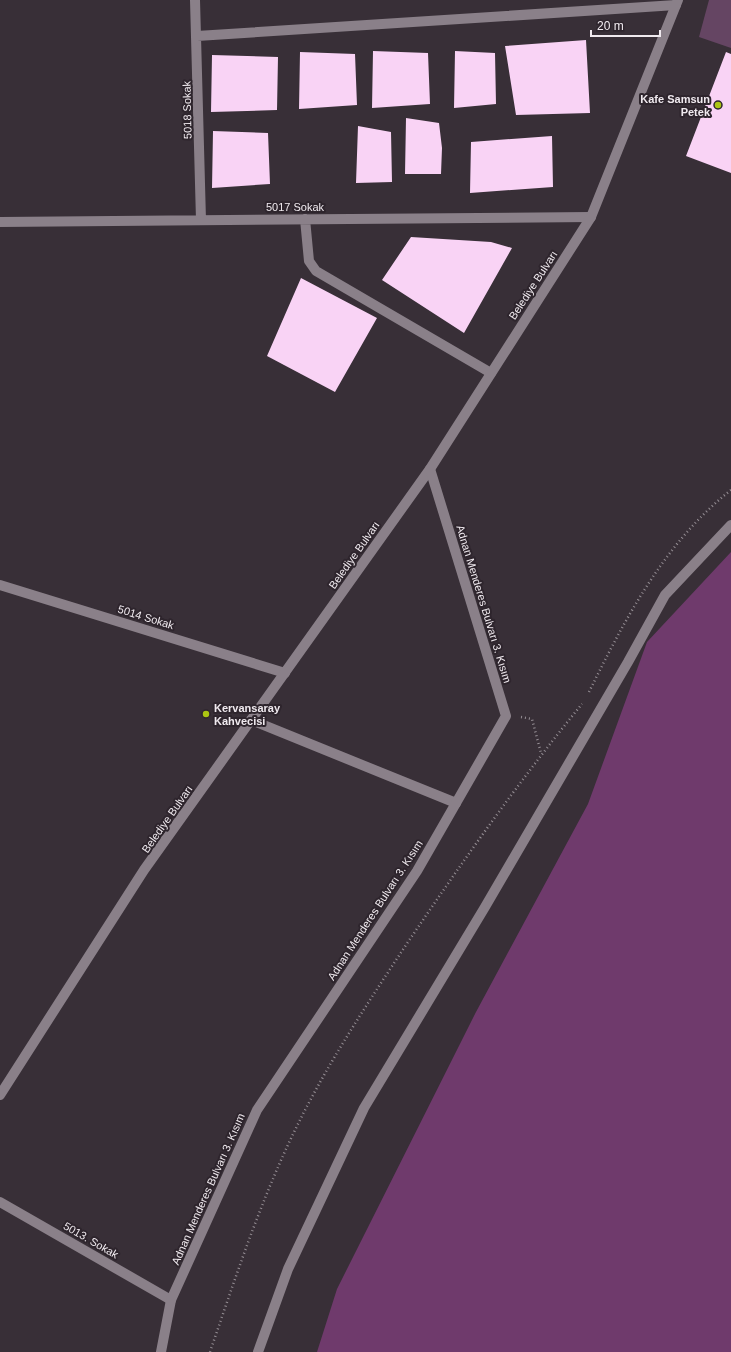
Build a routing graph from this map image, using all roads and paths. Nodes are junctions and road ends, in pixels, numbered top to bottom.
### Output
1 (195, 0) edge
2 (677, 3) edge
3 (197, 36) junction
4 (591, 217) junction
5 (201, 220) junction
6 (305, 220) junction
7 (0, 222) edge
8 (491, 373) junction
9 (430, 469) junction
10 (731, 490) edge
11 (731, 525) edge
12 (0, 585) edge
13 (285, 673) junction
14 (587, 695) dead end
15 (584, 702) dead end
16 (506, 716) junction
17 (251, 720) junction
18 (541, 754) junction
19 (456, 803) junction
20 (0, 1095) edge
21 (0, 1202) edge
22 (171, 1300) junction
23 (161, 1352) edge
24 (210, 1352) edge
25 (258, 1352) edge

1 - 3 street, 5018 Sokak
2 - 3 street
2 - 4 street, Belediye Bulvarı
3 - 5 street, 5018 Sokak
4 - 6 street, 5017 Sokak
4 - 8 street, Belediye Bulvarı
5 - 6 street, 5017 Sokak
5 - 7 street, 5017 Sokak
6 - 8 street
8 - 9 street, Belediye Bulvarı
9 - 13 street, Belediye Bulvarı
9 - 16 street, Adnan Menderes Bulvarı 3. Kısım
10 - 14 path
11 - 25 street
12 - 13 street, 5014 Sokak
13 - 17 street, Belediye Bulvarı
15 - 18 path
16 - 18 path
16 - 19 street, Adnan Menderes Bulvarı 3. Kısım
17 - 19 street
17 - 20 street, Belediye Bulvarı
18 - 24 path
19 - 22 street, Adnan Menderes Bulvarı 3. Kısım
21 - 22 street, 5013. Sokak
22 - 23 street, Adnan Menderes Bulvarı 3. Kısım

